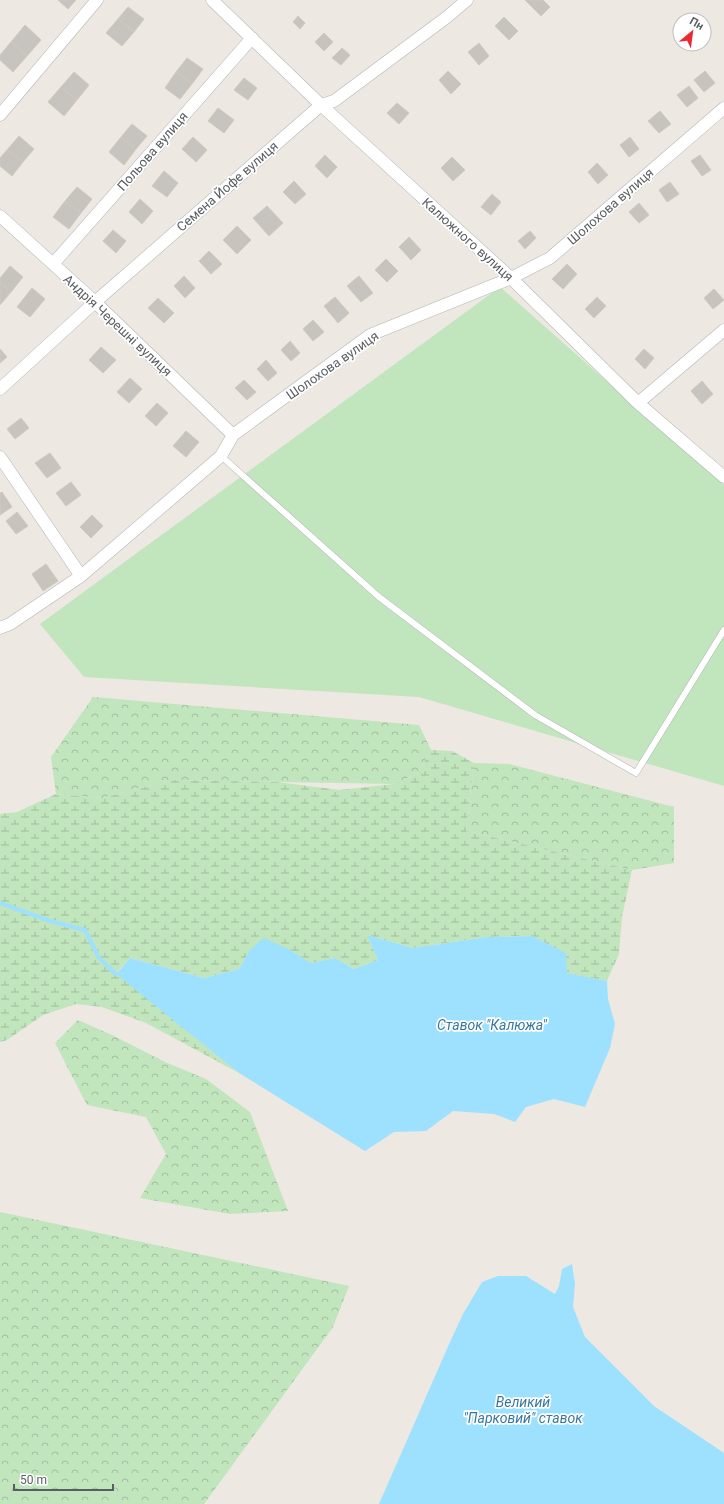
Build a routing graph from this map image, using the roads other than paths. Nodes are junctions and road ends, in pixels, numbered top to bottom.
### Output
1 (97, 0) edge
2 (467, 0) edge
3 (216, 1) edge
4 (252, 38) junction
5 (320, 105) junction
6 (724, 108) edge
7 (0, 116) edge
8 (0, 216) edge
9 (53, 264) junction
10 (511, 278) junction
11 (95, 302) junction
12 (724, 330) edge
13 (0, 389) edge
14 (638, 403) junction
15 (233, 435) junction
16 (221, 456) junction
17 (0, 457) edge
18 (724, 477) edge
19 (81, 576) junction
20 (0, 628) edge
21 (724, 630) edge

1 - 7 street
2 - 5 street, Семена Йофе вулиця
3 - 4 street, Калюжного вулиця
4 - 5 street, Калюжного вулиця
4 - 9 street, Польова вулиця
5 - 10 street, Калюжного вулиця
5 - 11 street, Семена Йофе вулиця
6 - 10 street, Шолохова вулиця
8 - 9 street, Андрія Черешні вулиця
9 - 11 street, Андрія Черешні вулиця
10 - 14 street, Калюжного вулиця
10 - 15 street, Шолохова вулиця
11 - 13 street, Семена Йофе вулиця
11 - 15 street, Андрія Черешні вулиця
12 - 14 street
14 - 18 street, Калюжного вулиця
15 - 16 street, Шолохова вулиця
16 - 19 street, Шолохова вулиця
16 - 21 lane
17 - 19 street
19 - 20 street, Шолохова вулиця

